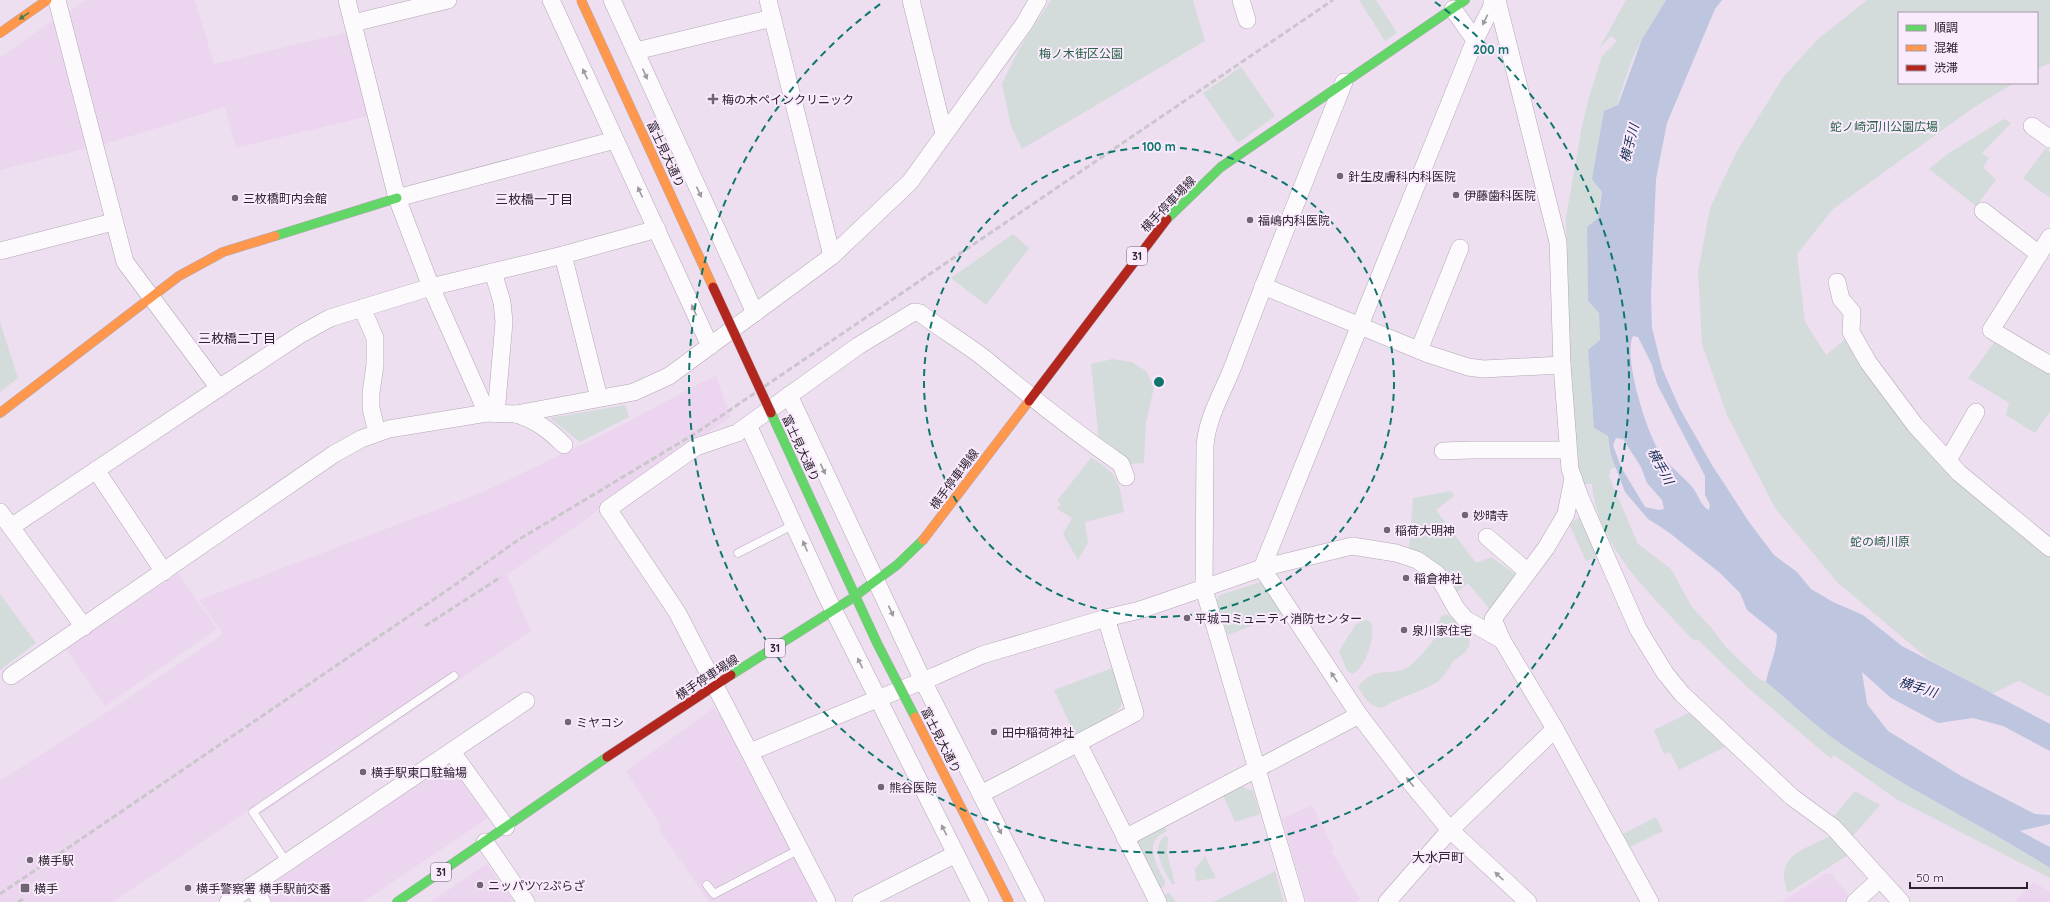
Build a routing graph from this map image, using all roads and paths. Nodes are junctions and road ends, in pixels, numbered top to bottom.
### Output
1 (47, 0) edge
2 (57, 0) edge
3 (347, 0) edge
4 (448, 0) edge
5 (551, 0) edge
6 (581, 0) edge
7 (612, 0) edge
8 (768, 0) edge
9 (911, 0) edge
10 (1038, 0) edge
11 (1241, 0) edge
12 (1492, 0) edge
13 (1497, 0) edge
14 (1459, 5) edge
15 (772, 18) junction
16 (1247, 20) dead end
17 (353, 23) junction
18 (0, 32) edge
19 (1475, 40) junction
20 (636, 51) junction
21 (1344, 82) junction
22 (2032, 126) dead end
23 (944, 134) junction
24 (615, 140) junction
25 (2050, 140) edge
26 (397, 198) junction
27 (1983, 211) dead end
28 (113, 222) junction
29 (658, 229) junction
30 (2050, 238) edge
31 (1460, 248) dead end
32 (0, 251) edge
33 (2039, 254) junction
34 (563, 255) junction
35 (832, 256) junction
36 (493, 272) junction
37 (1837, 282) dead end
38 (1263, 286) junction
39 (431, 287) junction
40 (150, 298) junction
41 (362, 308) junction
42 (755, 313) junction
43 (1361, 325) junction
44 (710, 346) junction
45 (1419, 350) junction
46 (1562, 365) junction
47 (2050, 365) edge
48 (220, 388) junction
49 (789, 395) junction
50 (1030, 397) junction
51 (599, 398) junction
52 (1976, 412) dead end
53 (0, 413) edge
54 (492, 414) junction
55 (516, 414) junction
56 (748, 425) junction
57 (377, 433) junction
58 (564, 445) dead end
59 (1568, 450) junction
60 (1443, 451) dead end
61 (1948, 460) junction
62 (96, 470) junction
63 (1126, 477) dead end
64 (1573, 478) junction
65 (0, 512) edge
66 (795, 524) junction
67 (11, 527) junction
68 (1487, 537) dead end
69 (2050, 548) edge
70 (738, 553) dead end
71 (1262, 568) junction
72 (164, 572) junction
73 (1528, 572) junction
74 (877, 582) junction
75 (1204, 589) junction
76 (835, 611) junction
77 (1106, 618) junction
78 (84, 627) junction
79 (1502, 640) junction
80 (11, 676) dead end
81 (454, 676) dead end
82 (923, 681) junction
83 (716, 685) junction
84 (877, 698) junction
85 (526, 701) dead end
86 (1359, 715) junction
87 (1555, 729) junction
88 (1078, 743) junction
89 (452, 752) junction
90 (750, 752) junction
91 (1256, 768) junction
92 (981, 794) junction
93 (506, 827) junction
94 (1450, 830) junction
95 (1125, 838) junction
96 (485, 842) junction
97 (800, 849) junction
98 (956, 854) junction
99 (287, 863) junction
100 (1880, 879) junction
101 (707, 884) dead end
102 (251, 886) junction
103 (228, 902) edge
104 (262, 902) edge
105 (397, 902) edge
106 (526, 902) edge
107 (827, 902) edge
108 (861, 902) edge
109 (980, 902) edge
110 (1009, 902) edge
111 (1036, 902) edge
112 (1158, 902) edge
113 (1296, 902) edge
114 (1387, 902) edge
115 (1528, 902) edge
116 (1650, 902) edge
117 (1855, 902) edge
118 (1901, 902) edge

1 -> 18 main road
2 - 28 street
3 - 17 street
4 - 17 street
24 -> 5 street
6 - 110 main road, 富士見大通り, bridge
7 - 20 street
8 - 15 street
9 - 23 street
10 - 23 street
11 - 16 street
12 -> 19 street
13 - 46 street
14 - 19 street
14 - 21 main road, 横手停車場線 / 31
15 - 20 street
15 - 35 street
17 - 26 street
19 - 43 street
20 -> 42 street
21 - 38 street
21 - 50 main road, 横手停車場線 / 31
22 - 25 street
23 - 35 street
24 - 26 street
29 -> 24 street
26 - 39 street
26 - 40 main road
27 - 33 street
28 - 32 street
28 - 40 street
29 - 34 street
44 -> 29 street
30 - 33 street
31 - 45 street
33 - 47 street
34 - 36 street
34 - 51 street
35 - 42 street
36 - 39 street
36 - 54 street
37 - 61 street
38 - 43 street
38 - 75 street
39 - 41 street
39 - 54 street
40 - 48 street
40 - 53 main road
41 - 48 street
41 - 57 street
42 - 44 street
43 - 45 street
43 - 71 street
44 - 51 street
45 - 46 street
46 - 59 street
48 - 62 street
49 - 50 street
49 - 56 street
49 -> 74 street
50 - 63 street
50 - 74 main road, 横手停車場線 / 31
51 - 55 street
52 - 61 street
54 - 55 street
54 - 57 street
55 - 58 street
56 - 66 street
56 - 83 street
57 - 72 street
59 - 60 street
59 - 64 street
61 - 69 street
62 - 67 street
62 - 72 street
64 - 73 street
64 - 100 street
65 - 67 street
66 - 70 lane
76 -> 66 street
67 - 78 street
68 - 73 street
71 - 75 street
71 - 79 street
86 -> 71 street
72 - 78 street
73 - 79 street
74 - 76 main road, 横手停車場線 / 31
74 -> 82 street
75 - 77 street
75 - 91 street
76 - 83 main road, 横手停車場線 / 31
84 -> 76 street
77 - 82 street
77 - 88 street
78 - 80 street
79 - 87 street
81 - 99 lane
82 - 84 street
82 - 92 street
83 - 90 street
83 - 93 main road, 横手停車場線 / 31
84 - 90 street
98 -> 84 street
85 - 89 street
86 - 91 street
94 -> 86 street
87 - 94 street
87 - 116 street
88 - 92 street
88 - 95 street
89 - 93 street
89 - 99 street
90 - 97 street
91 - 95 street
91 - 113 street
92 -> 111 street
93 - 96 main road, 横手停車場線 / 31
94 - 114 street
115 -> 94 street
95 - 112 street
96 - 105 main road, 横手停車場線 / 31
96 - 106 street
97 - 101 lane
97 - 107 street
98 - 108 street
98 - 109 street
99 - 102 street
100 - 117 street
100 - 118 street
102 - 103 street
102 - 104 street

